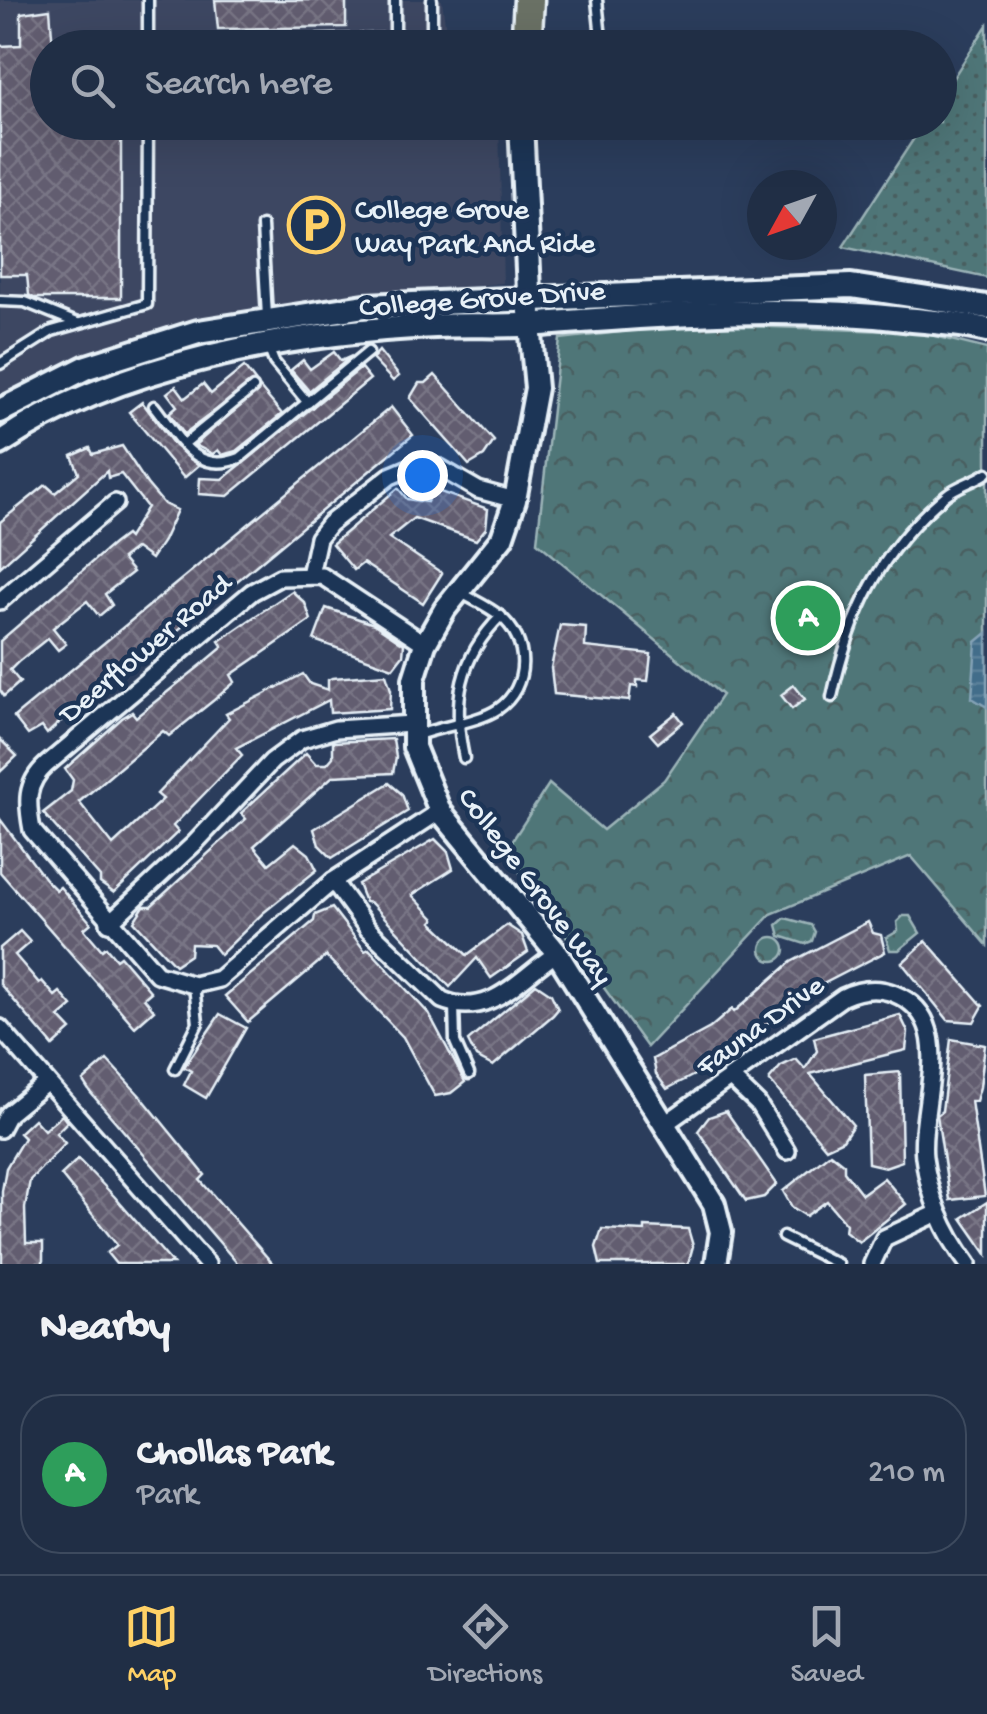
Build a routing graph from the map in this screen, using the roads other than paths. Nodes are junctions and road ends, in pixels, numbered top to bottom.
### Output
1 (148, 0) edge
2 (395, 0) edge
3 (432, 0) edge
4 (512, 0) edge
5 (529, 0) edge
6 (596, 0) edge
7 (148, 30) edge
8 (396, 30) edge
9 (432, 30) edge
10 (513, 30) edge
11 (527, 30) edge
12 (600, 30) edge
13 (148, 140) edge
14 (520, 140) edge
15 (262, 226) dead end
16 (529, 297) junction
17 (0, 301) edge
18 (365, 306) junction
19 (987, 307) edge
20 (267, 320) junction
21 (77, 323) junction
22 (530, 325) junction
23 (987, 330) edge
24 (268, 347) junction
25 (368, 352) dead end
26 (0, 364) edge
27 (181, 367) junction
28 (253, 388) dead end
29 (308, 403) junction
30 (154, 406) dead end
31 (0, 411) edge
32 (0, 443) edge
33 (184, 444) junction
34 (987, 473) edge
35 (515, 500) junction
36 (115, 503) dead end
37 (310, 575) junction
38 (460, 592) junction
39 (0, 601) edge
40 (501, 616) junction
41 (425, 644) junction
42 (832, 696) dead end
43 (456, 721) junction
44 (412, 731) junction
45 (464, 758) dead end
46 (440, 811) junction
47 (333, 881) junction
48 (109, 923) junction
49 (557, 952) junction
50 (194, 985) junction
51 (454, 1004) junction
52 (0, 1028) edge
53 (176, 1069) dead end
54 (469, 1074) dead end
55 (732, 1079) junction
56 (46, 1082) junction
57 (664, 1124) junction
58 (0, 1129) edge
59 (787, 1151) dead end
60 (938, 1213) junction
61 (783, 1237) dead end
62 (207, 1264) edge
63 (716, 1264) edge
64 (838, 1264) edge
65 (872, 1264) edge
66 (968, 1264) edge

1 - 7 lane
2 - 8 lane
3 - 9 lane
4 - 10 highway
5 - 11 highway
6 - 12 lane
13 - 21 lane
14 - 16 main road, College Grove Way
15 - 20 lane
16 - 18 main road, College Grove Drive
16 - 19 main road, College Grove Drive
16 - 22 main road, College Grove Way
17 - 21 lane
18 - 20 main road, College Grove Drive
18 - 24 main road
20 - 27 main road
20 - 31 main road, College Grove Drive
21 - 26 lane
22 - 23 main road, College Grove Drive
22 - 24 main road, College Grove Drive
22 - 35 street, College Grove Way
24 - 27 main road, College Grove Drive
24 - 29 lane
25 - 29 lane
27 - 32 main road, College Grove Drive
28 - 33 lane
29 - 33 lane
30 - 33 lane
34 - 42 lane
35 - 37 street
35 - 38 street, College Grove Way
36 - 39 street
37 - 41 street
37 - 48 street, Deerflower Road
38 - 40 lane
38 - 41 street, College Grove Way
40 - 43 lane
40 - 43 lane
41 - 44 street, College Grove Way
43 - 44 lane
43 - 45 lane
44 - 46 street, College Grove Way
44 - 48 street
46 - 47 street
46 - 49 street, College Grove Way
47 - 50 street
47 - 51 street
48 - 50 street
49 - 51 street
49 - 57 street, College Grove Way
50 - 53 lane
51 - 54 lane
52 - 56 street
55 - 57 street, Fauna Drive
55 - 59 street
55 - 60 street, Fauna Drive
56 - 58 street
56 - 62 street
57 - 63 street, College Grove Way
60 - 65 street
60 - 66 street, Fauna Drive
61 - 64 lane

